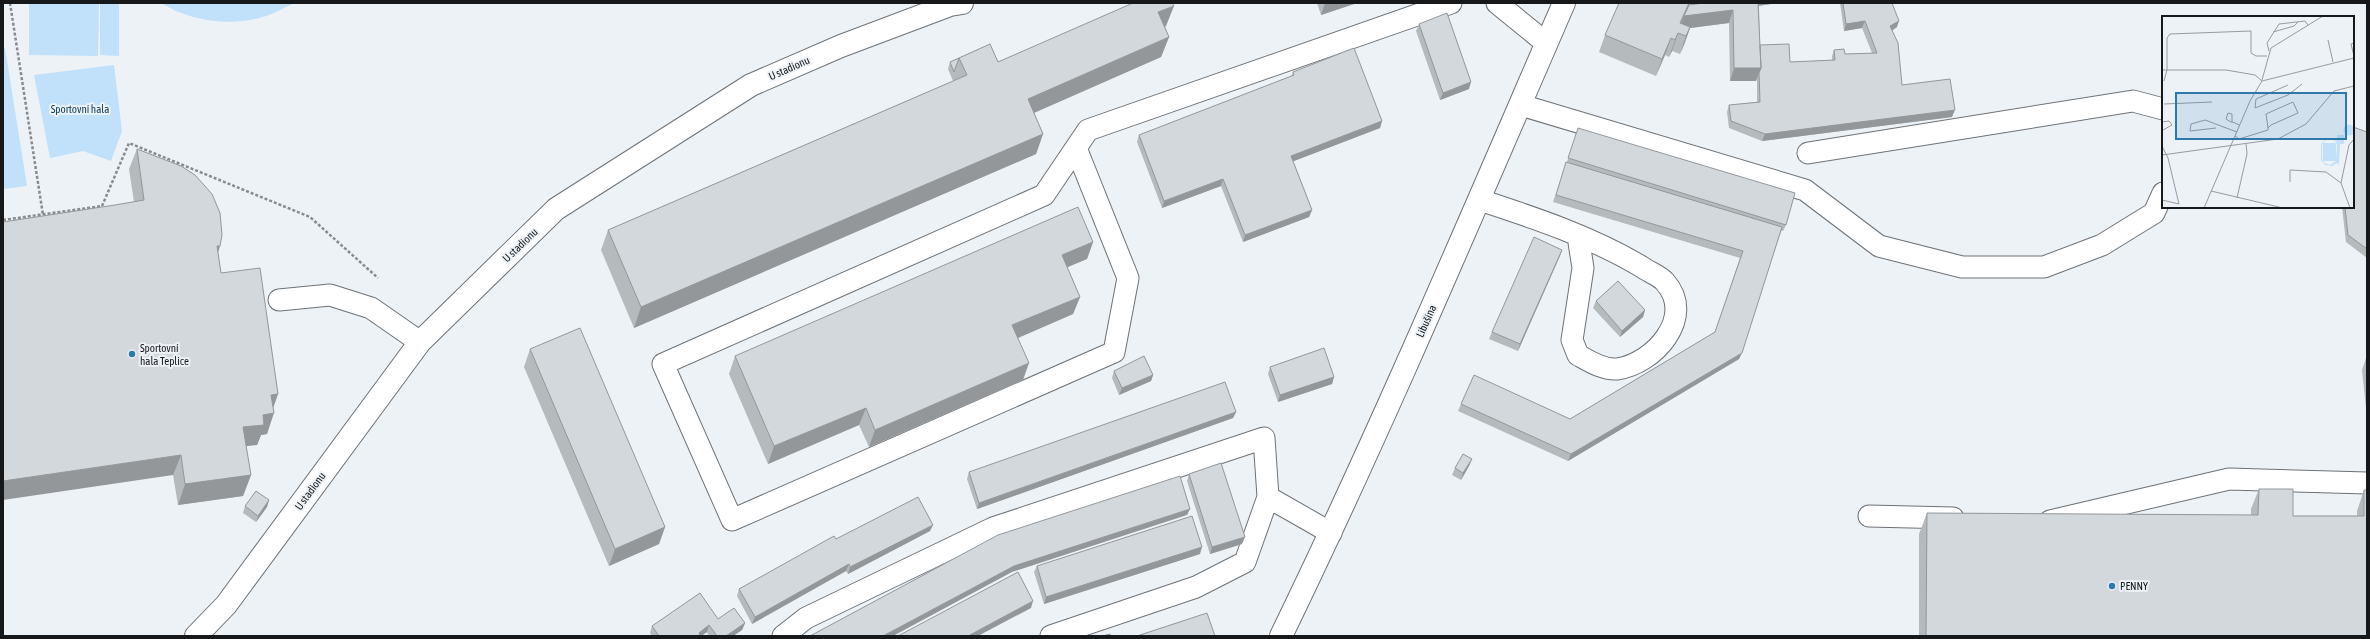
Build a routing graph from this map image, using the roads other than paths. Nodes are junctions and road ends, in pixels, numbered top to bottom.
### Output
1 (962, 3) edge
2 (1451, 3) edge
3 (1497, 3) edge
4 (1564, 3) edge
5 (1546, 43) junction
6 (1522, 105) junction
7 (2162, 109) edge
8 (1076, 148) junction
9 (1808, 154) dead end
10 (2162, 195) edge
11 (1480, 200) junction
12 (1578, 236) junction
13 (279, 300) dead end
14 (420, 342) junction
15 (2367, 483) edge
16 (1268, 497) junction
17 (1869, 516) dead end
18 (1971, 519) edge
19 (2034, 520) edge
20 (1331, 533) junction
21 (196, 636) edge
22 (783, 636) edge
23 (1051, 636) edge
24 (1281, 636) edge

1 - 14 street, U stadionu
2 - 8 lane
3 - 5 lane
4 - 5 street, Libušina
5 - 6 street, Libušina
6 - 10 lane
6 - 11 street, Libušina
7 - 9 lane
8 - 8 lane
11 - 12 lane
11 - 20 street, Libušina
12 - 12 lane
13 - 14 lane
14 - 21 street, U stadionu
15 - 19 lane
16 - 20 lane
16 - 22 lane
16 - 23 lane
17 - 18 lane
20 - 24 street, Libušina

